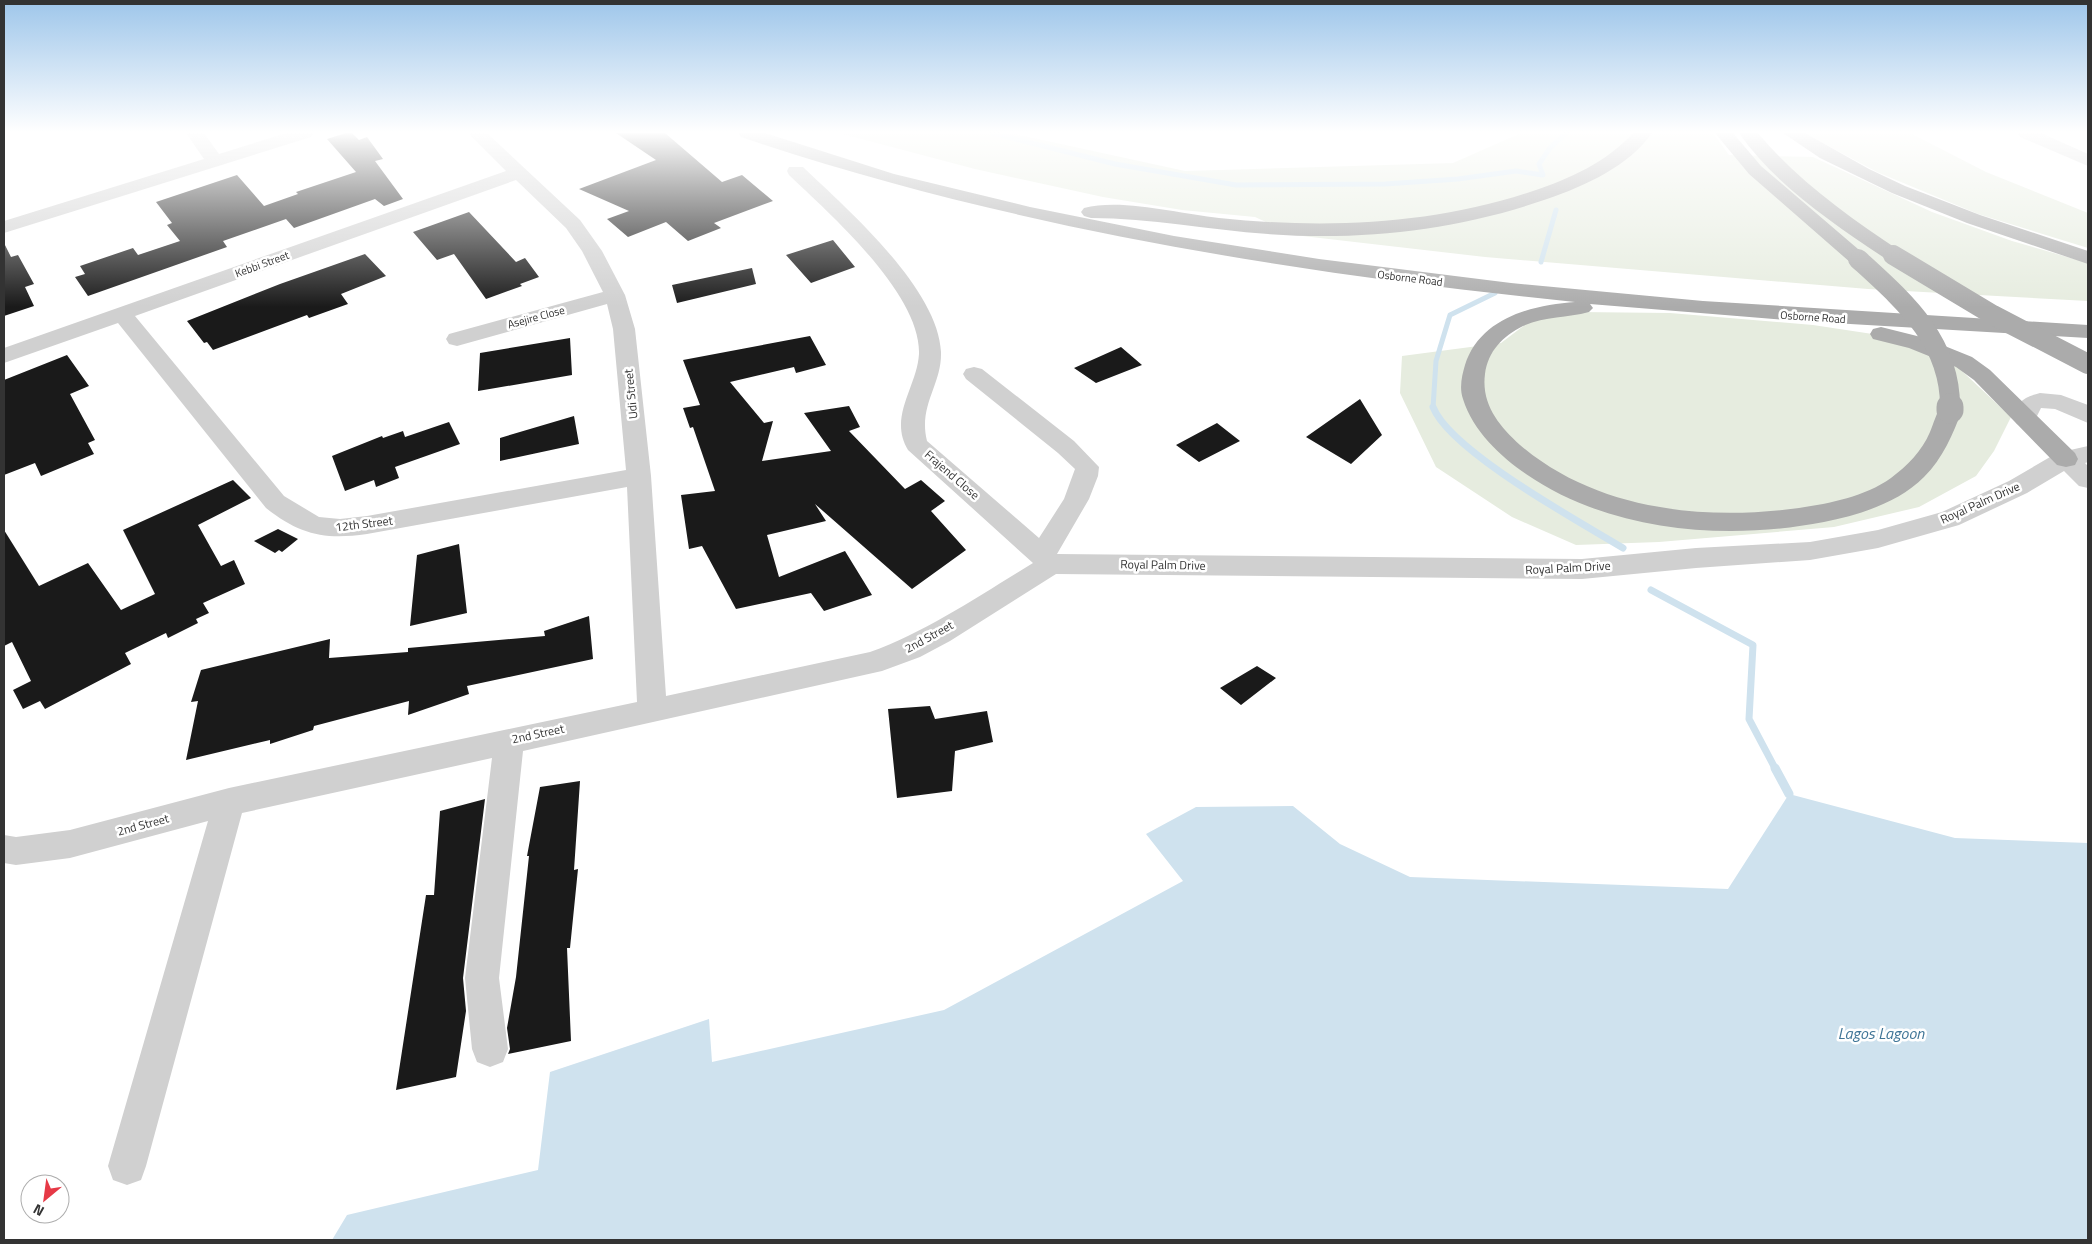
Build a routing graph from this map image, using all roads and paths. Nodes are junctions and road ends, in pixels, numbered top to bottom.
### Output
1 (119, 191) edge
2 (467, 191) edge
3 (539, 191) edge
4 (817, 191) edge
5 (940, 191) edge
6 (1004, 191) edge
7 (1549, 191) edge
8 (1779, 191) edge
9 (1807, 191) edge
10 (1900, 191) edge
11 (1091, 212) junction
12 (4, 227) edge
13 (2088, 258) edge
14 (616, 296) junction
15 (1681, 306) junction
16 (122, 314) junction
17 (2088, 314) edge
18 (1791, 315) junction
19 (2088, 332) edge
20 (457, 339) dead end
21 (4, 356) edge
22 (2088, 364) edge
23 (974, 374) dead end
24 (2088, 415) edge
25 (2025, 419) junction
26 (2077, 456) edge
27 (640, 476) junction
28 (2088, 480) edge
29 (1046, 559) junction
30 (652, 709) junction
31 (509, 741) junction
32 (229, 802) junction
33 (4, 849) edge
34 (490, 1049) dead end
35 (126, 1166) dead end

1 - 12 street
2 - 16 street, Kebbi Street
3 - 14 street, Udi Street
4 - 29 street, Frajend Close
5 - 15 main road, Osborne Road
6 - 11 main road, Osborne Road
7 - 11 main road
8 - 15 main road, bridge
9 - 22 main road, bridge
10 - 13 main road
11 - 17 main road, Osborne Road
14 - 20 street, Asejire Close
14 - 27 street, Udi Street
15 - 18 main road, Osborne Road
16 - 21 street, Kebbi Street
16 - 27 street, 12th Street
18 - 19 main road, Osborne Road
18 - 25 main road
23 - 29 street
24 - 25 street
25 - 26 main road
26 - 28 street
26 - 29 street, Royal Palm Drive
27 - 30 street, Udi Street
29 - 30 street, 2nd Street
30 - 31 street, 2nd Street
31 - 32 street, 2nd Street
31 - 34 street
32 - 33 street, 2nd Street
32 - 35 street

